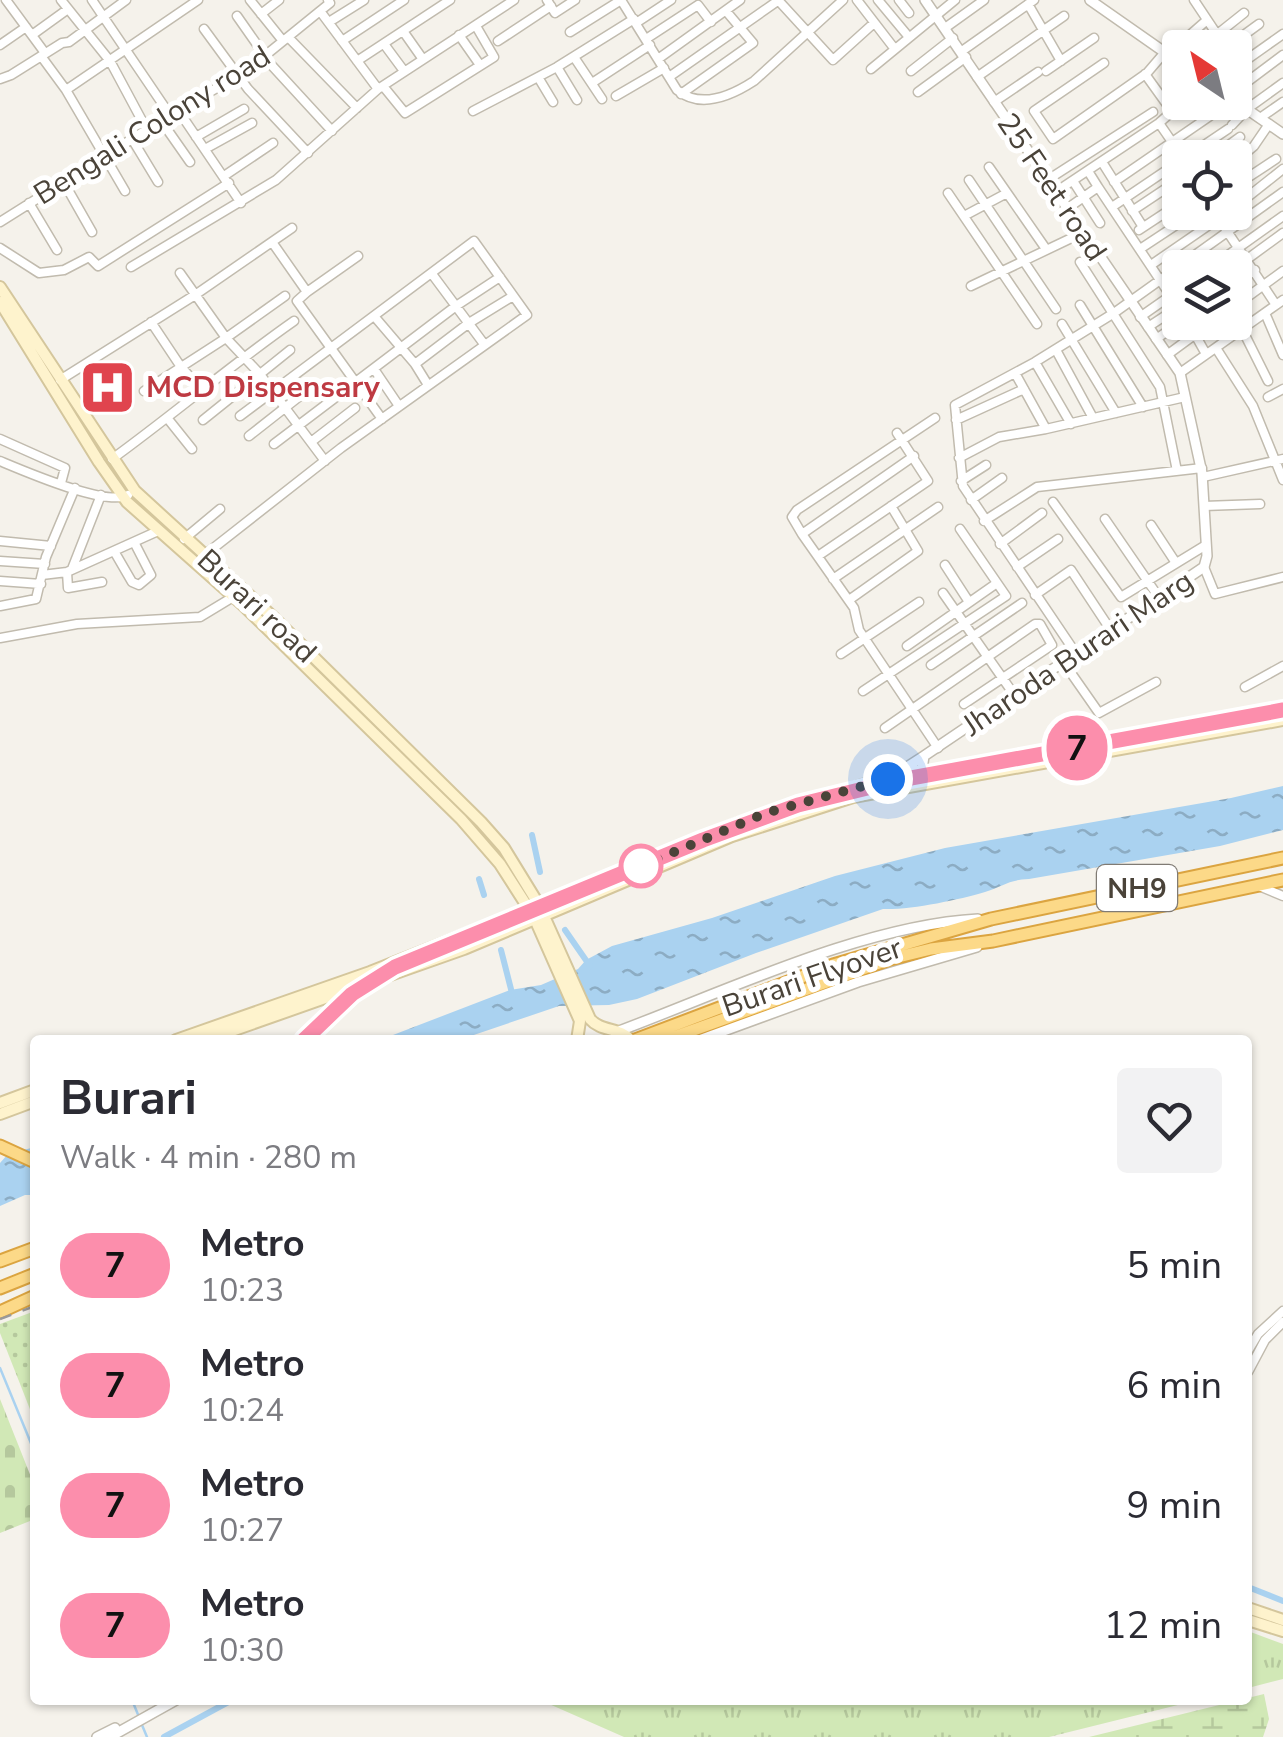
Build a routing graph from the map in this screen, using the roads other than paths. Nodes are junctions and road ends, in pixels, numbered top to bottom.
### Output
1 (6, 0) edge
2 (61, 0) edge
3 (92, 0) edge
4 (250, 0) edge
5 (279, 0) edge
6 (364, 0) edge
7 (404, 0) edge
8 (450, 0) edge
9 (514, 0) edge
10 (575, 0) edge
11 (622, 0) edge
12 (671, 0) edge
13 (740, 0) edge
14 (778, 0) edge
15 (843, 0) edge
16 (857, 0) edge
17 (878, 0) edge
18 (899, 0) edge
19 (925, 0) edge
20 (955, 0) edge
21 (984, 0) edge
22 (1090, 0) edge
23 (1194, 0) edge
24 (120, 1) edge
25 (331, 1) edge
26 (193, 2) edge
27 (1031, 2) edge
28 (549, 3) edge
29 (68, 9) junction
30 (320, 11) junction
31 (726, 11) junction
32 (909, 12) dead end
33 (1244, 13) dead end
34 (261, 14) junction
35 (935, 14) junction
36 (103, 15) junction
37 (237, 16) dead end
38 (1064, 16) dead end
39 (1207, 20) junction
40 (635, 21) junction
41 (329, 22) junction
42 (711, 22) junction
43 (874, 22) junction
44 (1259, 24) dead end
45 (476, 26) junction
46 (740, 26) junction
47 (945, 28) junction
48 (204, 29) dead end
49 (86, 30) junction
50 (1195, 30) edge
51 (1213, 30) edge
52 (1221, 30) edge
53 (1251, 30) edge
54 (29, 31) junction
55 (403, 31) junction
56 (570, 32) dead end
57 (1042, 32) junction
58 (807, 34) junction
59 (1283, 34) edge
60 (460, 35) junction
61 (908, 36) junction
62 (953, 38) junction
63 (1094, 38) dead end
64 (286, 39) junction
65 (498, 40) dead end
66 (342, 41) junction
67 (648, 42) junction
68 (0, 44) edge
69 (384, 44) junction
70 (1162, 46) edge
71 (894, 48) junction
72 (127, 49) junction
73 (43, 54) junction
74 (964, 54) junction
75 (1252, 54) edge
76 (1283, 56) edge
77 (264, 57) junction
78 (574, 57) junction
79 (422, 58) junction
80 (658, 58) junction
81 (1162, 58) edge
82 (110, 61) junction
83 (357, 61) junction
84 (1061, 61) junction
85 (1104, 63) dead end
86 (480, 65) junction
87 (557, 67) junction
88 (872, 69) dead end
89 (404, 71) junction
90 (911, 71) dead end
91 (667, 72) junction
92 (1147, 72) junction
93 (236, 76) junction
94 (538, 77) junction
95 (978, 77) junction
96 (0, 78) edge
97 (1252, 79) edge
98 (592, 83) junction
99 (1283, 83) edge
100 (380, 87) junction
101 (66, 90) junction
102 (918, 92) dead end
103 (681, 94) junction
104 (616, 96) dead end
105 (1162, 97) edge
106 (602, 99) dead end
107 (577, 100) dead end
108 (553, 102) dead end
109 (994, 102) junction
110 (1283, 102) edge
111 (1252, 105) edge
112 (357, 108) junction
113 (244, 109) dead end
114 (474, 111) dead end
115 (1153, 112) dead end
116 (1252, 112) edge
117 (170, 115) junction
118 (1163, 120) edge
119 (1205, 120) edge
120 (1237, 120) edge
121 (1265, 121) junction
122 (252, 122) dead end
123 (1159, 123) junction
124 (147, 130) junction
125 (332, 131) junction
126 (1283, 134) edge
127 (196, 137) junction
128 (1240, 137) dead end
129 (132, 139) junction
130 (1171, 140) edge
131 (1175, 140) edge
132 (1211, 140) edge
133 (1236, 140) edge
134 (272, 143) dead end
135 (1252, 148) edge
136 (1162, 149) edge
137 (205, 150) junction
138 (308, 153) junction
139 (104, 156) junction
140 (1276, 160) dead end
141 (190, 162) dead end
142 (1102, 162) junction
143 (989, 168) dead end
144 (1283, 168) edge
145 (1088, 172) junction
146 (1162, 173) edge
147 (1252, 175) edge
148 (1049, 179) junction
149 (226, 180) junction
150 (969, 180) dead end
151 (63, 181) junction
152 (1074, 181) junction
153 (158, 182) dead end
154 (1114, 182) junction
155 (1098, 188) junction
156 (125, 191) dead end
157 (1057, 191) junction
158 (1162, 191) edge
159 (1283, 192) edge
160 (948, 193) dead end
161 (1007, 193) junction
162 (1252, 193) edge
163 (1084, 198) junction
164 (1125, 199) junction
165 (241, 202) junction
166 (29, 203) junction
167 (986, 204) junction
168 (1112, 207) junction
169 (1068, 208) junction
170 (1132, 211) junction
171 (1162, 215) edge
172 (964, 216) junction
173 (1283, 216) edge
174 (0, 222) edge
175 (1100, 223) dead end
176 (1143, 227) junction
177 (292, 228) dead end
178 (1169, 230) edge
179 (1202, 230) edge
180 (1228, 231) junction
181 (92, 232) dead end
182 (1082, 232) junction
183 (1283, 233) edge
184 (1131, 235) junction
185 (272, 242) junction
186 (1240, 246) junction
187 (0, 248) edge
188 (1046, 249) junction
189 (1140, 249) junction
190 (57, 250) dead end
191 (1235, 250) edge
192 (1242, 250) edge
193 (358, 256) dead end
194 (1252, 256) edge
195 (1023, 260) junction
196 (1080, 262) dead end
197 (1151, 266) junction
198 (1252, 266) edge
199 (132, 267) dead end
200 (1254, 270) joint
201 (1001, 271) junction
202 (1283, 271) edge
203 (180, 273) dead end
204 (432, 274) junction
205 (500, 277) junction
206 (1161, 280) junction
207 (1264, 285) junction
208 (971, 286) dead end
209 (0, 288) edge
210 (307, 292) junction
211 (1252, 294) edge
212 (195, 295) junction
213 (285, 296) dead end
214 (513, 296) junction
215 (1162, 301) edge
216 (0, 302) edge
217 (1130, 302) junction
218 (1281, 302) edge
219 (1080, 305) dead end
220 (456, 306) junction
221 (1056, 309) dead end
222 (1114, 313) junction
223 (1265, 313) junction
224 (374, 316) junction
225 (1140, 316) junction
226 (1162, 318) edge
227 (294, 320) dead end
228 (151, 322) junction
229 (1252, 322) edge
230 (468, 323) junction
231 (1037, 324) dead end
232 (1062, 324) dead end
233 (1093, 324) junction
234 (1148, 327) junction
235 (1162, 335) edge
236 (226, 338) junction
237 (1072, 338) junction
238 (1156, 339) junction
239 (1188, 340) edge
240 (1198, 340) edge
241 (1227, 340) edge
242 (1248, 340) edge
243 (484, 344) junction
244 (330, 346) junction
245 (1216, 348) junction
246 (400, 349) junction
247 (290, 350) dead end
248 (1056, 350) junction
249 (1206, 354) junction
250 (1167, 355) junction
251 (1283, 355) edge
252 (243, 357) junction
253 (1035, 362) junction
254 (415, 364) junction
255 (181, 367) junction
256 (374, 369) junction
257 (259, 373) junction
258 (1015, 373) junction
259 (1180, 373) junction
260 (60, 380) junction
261 (1268, 381) dead end
262 (356, 382) junction
263 (428, 385) junction
264 (1024, 389) junction
265 (1283, 389) edge
266 (202, 390) junction
267 (272, 390) junction
268 (144, 391) dead end
269 (305, 392) dead end
270 (1185, 397) junction
271 (1268, 397) dead end
272 (1164, 402) junction
273 (399, 406) junction
274 (1143, 407) junction
275 (285, 408) junction
276 (355, 408) dead end
277 (1116, 413) junction
278 (77, 415) junction
279 (240, 416) dead end
280 (382, 418) junction
281 (935, 418) dead end
282 (1093, 418) junction
283 (168, 419) junction
284 (203, 420) dead end
285 (956, 420) junction
286 (1071, 424) junction
287 (298, 425) junction
288 (1046, 429) junction
289 (249, 436) dead end
290 (900, 436) junction
291 (0, 439) edge
292 (311, 442) junction
293 (274, 444) dead end
294 (192, 449) dead end
295 (914, 456) junction
296 (959, 458) junction
297 (112, 459) junction
298 (1280, 459) edge
299 (326, 460) junction
300 (0, 461) edge
301 (986, 464) dead end
302 (1178, 471) junction
303 (1202, 472) junction
304 (1002, 478) dead end
305 (961, 480) junction
306 (1283, 480) edge
307 (61, 483) junction
308 (75, 488) junction
309 (134, 490) junction
310 (101, 495) junction
311 (124, 498) junction
312 (971, 500) junction
313 (1053, 502) dead end
314 (1260, 504) dead end
315 (891, 506) junction
316 (1204, 506) junction
317 (938, 507) dead end
318 (220, 509) dead end
319 (1042, 513) dead end
320 (1105, 519) dead end
321 (984, 521) junction
322 (1150, 525) dead end
323 (960, 529) dead end
324 (906, 530) junction
325 (158, 531) junction
326 (802, 534) junction
327 (184, 539) junction
328 (1058, 539) dead end
329 (0, 541) edge
330 (134, 542) junction
331 (1000, 544) junction
332 (1206, 545) junction
333 (50, 546) junction
334 (114, 550) junction
335 (818, 556) junction
336 (199, 560) junction
337 (0, 561) edge
338 (1176, 563) junction
339 (45, 564) junction
340 (945, 565) dead end
341 (1204, 567) junction
342 (1017, 568) junction
343 (69, 570) junction
344 (834, 579) junction
345 (42, 580) junction
346 (1148, 580) junction
347 (1281, 580) edge
348 (0, 581) edge
349 (102, 582) dead end
350 (998, 584) junction
351 (943, 593) dead end
352 (1036, 595) junction
353 (233, 597) junction
354 (1160, 599) junction
355 (849, 600) junction
356 (919, 602) dead end
357 (970, 602) junction
358 (1022, 603) dead end
359 (0, 606) edge
360 (956, 612) junction
361 (964, 624) junction
362 (1112, 632) junction
363 (973, 636) junction
364 (0, 638) edge
365 (865, 638) junction
366 (907, 646) dead end
367 (841, 654) dead end
368 (1077, 655) junction
369 (987, 657) junction
370 (1064, 663) junction
371 (931, 666) dead end
372 (1283, 666) edge
373 (889, 674) junction
374 (1003, 678) junction
375 (1156, 682) dead end
376 (1245, 686) dead end
377 (863, 691) dead end
378 (1016, 696) junction
379 (964, 704) dead end
380 (1283, 708) edge
381 (912, 709) junction
382 (1283, 720) edge
383 (885, 728) dead end
384 (938, 748) junction
385 (924, 756) junction
386 (888, 779) junction
387 (920, 779) junction
388 (1283, 858) edge
389 (1283, 880) edge
390 (1258, 885) junction
391 (1283, 896) edge
392 (536, 912) junction
393 (991, 918) junction
394 (993, 941) junction
395 (930, 944) junction
396 (585, 1020) junction
397 (614, 1030) junction
398 (190, 1035) edge
399 (220, 1035) edge
400 (580, 1035) edge
401 (596, 1035) edge
402 (624, 1035) edge
403 (646, 1035) edge
404 (679, 1035) edge
405 (713, 1035) edge
406 (30, 1092) edge
407 (0, 1103) edge
408 (30, 1103) edge
409 (0, 1114) edge
410 (0, 1146) edge
411 (30, 1160) edge
412 (30, 1250) edge
413 (0, 1260) edge
414 (30, 1276) edge
415 (0, 1288) edge
416 (30, 1298) edge
417 (1283, 1310) edge
418 (0, 1312) edge
419 (1283, 1322) edge
420 (1272, 1326) junction
421 (1252, 1347) edge
422 (1252, 1364) edge
423 (1252, 1609) edge
424 (1283, 1620) edge
425 (1252, 1621) edge
426 (1283, 1631) edge
427 (167, 1705) edge
428 (136, 1722) junction
429 (98, 1737) edge
430 (110, 1737) edge

1 - 54 street
2 - 29 street
3 - 36 street
4 - 34 street
5 - 34 street
6 - 41 street
7 - 66 street
8 - 55 street
9 - 45 street
10 - 28 street
11 - 40 street
11 - 56 street
12 - 40 street
13 - 31 street
14 - 46 street
14 - 58 street
15 - 58 street
16 - 43 street
17 - 61 street
18 - 32 street
19 - 35 street, 25 Feet road
20 - 35 street
21 - 47 street
22 - 70 street
23 - 39 street
24 - 36 street
25 - 30 street, Bengali Colony road
26 - 72 street
27 - 57 street
27 - 74 street
28 - 65 street
29 - 49 street
29 - 54 street
30 - 41 street
30 - 64 street, Bengali Colony road
31 - 42 street
31 - 46 street
33 - 52 street
34 - 64 street
35 - 47 street, 25 Feet road
35 - 61 street
36 - 49 street
36 - 72 street
37 - 77 street
38 - 57 street
39 - 50 street
39 - 51 street
40 - 67 street
40 - 78 street
41 - 66 street
42 - 67 street
42 - 80 street
43 - 58 street
43 - 71 street
44 - 53 street
45 - 60 street
45 - 86 street
46 - 91 street
46 - 103 street
47 - 62 street, 25 Feet road
48 - 93 street
49 - 73 street
49 - 82 street
54 - 68 street
54 - 73 street
55 - 69 street
55 - 79 street
57 - 84 street
57 - 95 street
58 - 103 street
59 - 75 street
60 - 79 street
60 - 86 street
61 - 71 street
62 - 74 street, 25 Feet road
62 - 90 street
63 - 84 street
64 - 77 street, Bengali Colony road
64 - 112 street
66 - 83 street
67 - 80 street
67 - 98 street
69 - 83 street
69 - 89 street
71 - 88 street
72 - 82 street
72 - 117 street
73 - 96 street
73 - 101 street
74 - 95 street, 25 Feet road
74 - 102 street
76 - 97 street
77 - 93 street, Bengali Colony road
77 - 125 street
78 - 87 street
78 - 98 street
79 - 89 street
80 - 91 street
81 - 92 street
82 - 101 street
82 - 124 street
83 - 100 street
84 - 109 street
85 - 92 street
86 - 100 street
87 - 94 street
87 - 107 street
89 - 100 street
91 - 103 street
91 - 104 street
92 - 105 street
93 - 117 street, Bengali Colony road
93 - 138 street
94 - 108 street
94 - 114 street
95 - 109 street, 25 Feet road
98 - 106 street
99 - 111 street
100 - 112 street
101 - 139 street
109 - 148 street, 25 Feet road
110 - 121 street
112 - 125 street
113 - 127 street
115 - 148 street
116 - 121 street
117 - 124 street, Bengali Colony road
117 - 127 street
117 - 141 street
118 - 123 street
119 - 131 street
120 - 132 street
121 - 126 street
121 - 135 street
122 - 137 street
123 - 130 street
123 - 142 street
124 - 129 street, Bengali Colony road
125 - 138 street
127 - 137 street
128 - 133 street
129 - 139 street, Bengali Colony road
129 - 153 street
134 - 149 street
136 - 154 street
137 - 149 street
138 - 165 street
139 - 151 street, Bengali Colony road
139 - 156 street
140 - 147 street
142 - 145 street
142 - 154 street
143 - 161 street
144 - 162 street
145 - 152 street
145 - 155 street
146 - 164 street
148 - 157 street, 25 Feet road
149 - 165 street
149 - 187 street
150 - 167 street
151 - 166 street, Bengali Colony road
151 - 181 street
152 - 157 street
152 - 163 street
154 - 164 street
155 - 163 street
155 - 168 street
157 - 169 street, 25 Feet road
158 - 170 street
159 - 180 street
160 - 172 street
161 - 167 street
161 - 188 street
163 - 169 street
163 - 175 street
164 - 168 street
164 - 170 street
165 - 199 street
166 - 174 street, Bengali Colony road
166 - 190 street
167 - 172 street
167 - 195 street
168 - 184 street
169 - 182 street, 25 Feet road
170 - 176 street
171 - 176 street
172 - 201 street
173 - 186 street
176 - 184 street
177 - 185 street
178 - 189 street
179 - 197 street
180 - 186 street
180 - 206 street
182 - 188 street
182 - 217 street, 25 Feet road
183 - 194 street
184 - 189 street
185 - 210 street
185 - 212 street
186 - 191 street
186 - 192 street
188 - 195 street
189 - 197 street
193 - 210 street
195 - 201 street
195 - 221 street
196 - 222 street
197 - 206 street
198 - 200 street
200 - 207 street
201 - 208 street
201 - 231 street
202 - 207 street
203 - 212 street
204 - 205 street
204 - 220 street
204 - 224 street
205 - 214 street
205 - 220 street
206 - 217 street
207 - 211 street
207 - 218 street
209 - 260 main road, Burari road
210 - 244 street
212 - 228 street
212 - 236 street
213 - 236 street
214 - 230 street
214 - 243 street
215 - 225 street
216 - 278 main road, Burari road
217 - 222 street
217 - 225 street, 25 Feet road
218 - 223 street
219 - 233 street
220 - 230 street
220 - 246 street
222 - 233 street
222 - 272 street
223 - 229 street
223 - 251 street
224 - 244 street
224 - 246 street
225 - 234 street, 25 Feet road
226 - 234 street
227 - 252 street
228 - 255 street
228 - 260 street
230 - 243 street
230 - 254 street
232 - 237 street
233 - 237 street
233 - 274 street
234 - 238 street, 25 Feet road
235 - 238 street
236 - 252 street
236 - 255 street
237 - 248 street
237 - 277 street
238 - 250 street, 25 Feet road
239 - 250 street
240 - 249 street
241 - 245 street
242 - 261 street
243 - 263 street
244 - 262 street
244 - 267 street
245 - 249 street
245 - 298 street
246 - 254 street
246 - 256 street
247 - 257 street
248 - 253 street
248 - 282 street
249 - 259 street
250 - 259 street, 25 Feet road
252 - 257 street
252 - 266 street
253 - 258 street
253 - 286 street
254 - 263 street
255 - 266 street
255 - 268 street
256 - 262 street
256 - 273 street
257 - 267 street
257 - 284 street
258 - 264 street
258 - 285 street
259 - 270 street
260 - 278 main road, Burari road
262 - 280 street
262 - 287 street
263 - 273 street
264 - 285 street
264 - 288 street
265 - 271 street
266 - 283 street
267 - 275 street
267 - 279 street
269 - 275 street
270 - 272 street
270 - 303 street
272 - 274 street
272 - 302 street
273 - 280 street
274 - 277 street
275 - 287 street
275 - 289 street
276 - 292 street
277 - 282 street
278 - 297 main road, Burari road
278 - 311 main road, Burari road
280 - 299 street
281 - 290 street
282 - 286 street
283 - 294 street
283 - 297 street
285 - 296 street
286 - 288 street
287 - 292 street
287 - 293 street
288 - 296 street
290 - 295 street
290 - 326 street
291 - 307 street
292 - 299 street
295 - 315 street
295 - 326 street
296 - 305 street
297 - 309 main road, Burari road
298 - 303 street
298 - 306 street
299 - 336 street
300 - 307 street
301 - 305 street
302 - 303 street
302 - 321 street
303 - 316 street
304 - 312 street
305 - 312 street
307 - 308 street
308 - 310 street
308 - 333 street
309 - 311 street
309 - 327 main road, Burari road
310 - 311 street
310 - 343 street
311 - 325 main road, Burari road
312 - 321 street
313 - 346 street
314 - 316 street
315 - 324 street
315 - 335 street
316 - 332 street
317 - 324 street
318 - 327 street
319 - 331 street
320 - 346 street
321 - 331 street
322 - 338 street
323 - 350 street
324 - 344 street
324 - 355 street
325 - 330 street
325 - 336 main road, Burari road
326 - 335 street
327 - 336 main road, Burari road
328 - 342 street
329 - 333 street
330 - 334 street
330 - 334 street
331 - 342 street
332 - 338 street
332 - 341 street
333 - 339 street
334 - 343 street
335 - 344 street
336 - 353 main road, Burari road
336 - 392 main road, Burari road
337 - 339 street
338 - 346 street
339 - 345 street
340 - 357 street
341 - 347 street
341 - 354 street, Jharoda Burari Marg
342 - 352 street
343 - 345 street
343 - 349 street
344 - 355 street
345 - 348 street
345 - 359 street
346 - 354 street
350 - 357 street
350 - 361 street
351 - 360 street
352 - 362 street
352 - 368 street
353 - 364 street
353 - 392 main road, Burari road
354 - 362 street, Jharoda Burari Marg
355 - 365 street
356 - 365 street
357 - 360 street
358 - 363 street
360 - 361 street
360 - 366 street
361 - 363 street
361 - 373 street
362 - 368 street, Jharoda Burari Marg
363 - 369 street
363 - 371 street
365 - 367 street
365 - 373 street
368 - 370 street, Jharoda Burari Marg
369 - 374 street
369 - 374 street
369 - 381 street
370 - 375 street
370 - 378 street, Jharoda Burari Marg
372 - 376 street
373 - 377 street
373 - 381 street
374 - 378 street
374 - 379 street
378 - 384 street, Jharoda Burari Marg
380 - 387 main road
381 - 383 street
381 - 384 street
382 - 387 main road
384 - 385 street, Jharoda Burari Marg
385 - 386 street, Jharoda Burari Marg
385 - 387 street
386 - 387 main road
386 - 392 main road
387 - 392 main road
388 - 393 highway, NH9
389 - 390 highway, NH9
390 - 391 street
390 - 394 highway, NH9
392 - 396 main road
392 - 398 main road
392 - 399 main road
393 - 395 highway, Burari Flyover
393 - 397 street
394 - 395 highway, Burari Flyover / NH9
394 - 405 street
395 - 403 highway, Burari Flyover
395 - 404 highway, Burari Flyover / NH9
396 - 397 main road
396 - 400 main road
397 - 401 main road
397 - 402 main road
406 - 407 main road
408 - 409 main road
410 - 411 highway
412 - 413 highway
414 - 415 highway
416 - 418 highway
417 - 420 street
419 - 420 street
420 - 421 street
420 - 422 street
423 - 424 main road
425 - 426 main road
427 - 428 street
428 - 429 street
428 - 430 street

